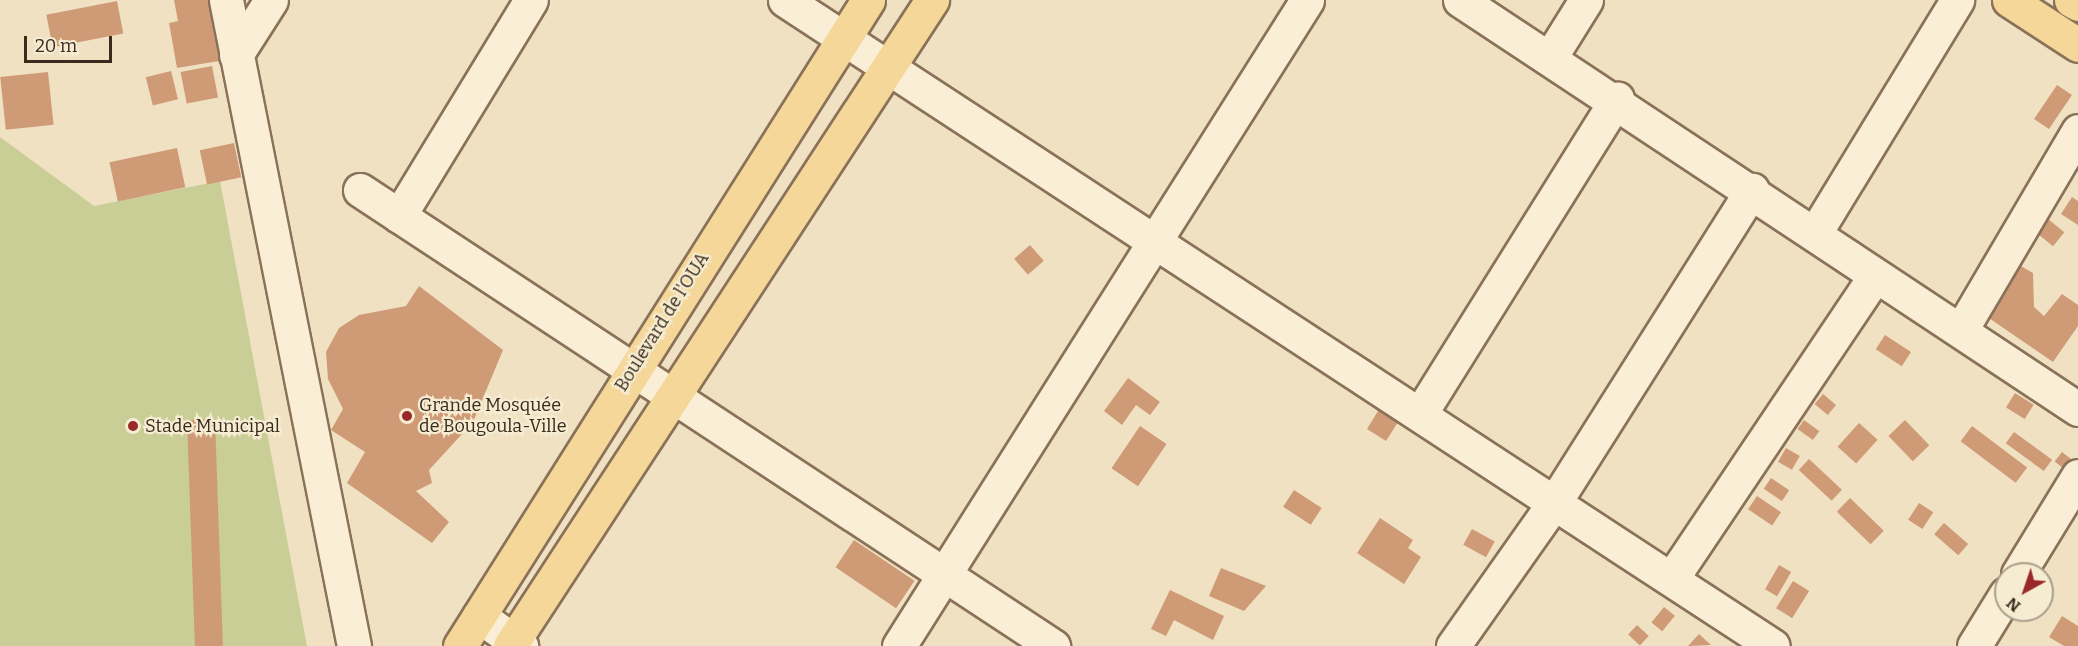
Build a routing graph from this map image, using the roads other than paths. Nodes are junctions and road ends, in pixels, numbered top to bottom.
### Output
1 (226, 0) edge
2 (271, 0) edge
3 (531, 0) edge
4 (785, 0) edge
5 (868, 0) edge
6 (932, 0) edge
7 (1307, 0) edge
8 (1460, 0) edge
9 (1586, 0) edge
10 (1957, 0) edge
11 (2009, 0) edge
12 (2072, 0) edge
13 (2078, 4) edge
14 (844, 36) junction
15 (2078, 45) edge
16 (236, 55) junction
17 (1551, 56) junction
18 (890, 64) junction
19 (1617, 99) junction
20 (2078, 131) edge
21 (360, 190) dead end
22 (1752, 190) junction
23 (399, 216) junction
24 (1815, 233) junction
25 (1157, 240) junction
26 (1875, 276) junction
27 (1961, 330) junction
28 (633, 365) junction
29 (676, 396) junction
30 (2078, 410) edge
31 (1420, 414) junction
32 (2078, 476) edge
33 (1556, 500) junction
34 (2025, 562) edge
35 (945, 575) junction
36 (1672, 578) junction
37 (1994, 614) edge
38 (479, 616) junction
39 (515, 644) edge
40 (354, 646) edge
41 (460, 646) edge
42 (898, 646) edge
43 (1053, 646) edge
44 (1453, 646) edge
45 (1773, 646) edge
46 (1974, 646) edge

1 - 16 street
2 - 16 street
3 - 23 street
4 - 14 street
5 - 14 main road, Boulevard de l'OUA
6 - 18 main road
7 - 25 street
8 - 17 street
9 - 17 street
10 - 24 street
11 - 15 main road
12 - 13 main road
14 - 18 street
14 - 28 main road, Boulevard de l'OUA
16 - 40 street
17 - 19 street
18 - 25 street
18 - 29 main road
19 - 22 street
19 - 31 street
20 - 27 street
21 - 23 street
22 - 24 street
22 - 33 street
23 - 28 street
24 - 26 street
25 - 31 street
25 - 35 street
26 - 27 street
26 - 36 street
27 - 30 street
28 - 29 street
28 - 38 main road, Boulevard de l'OUA
29 - 35 street
29 - 39 main road
31 - 33 street
32 - 34 street
33 - 36 street
33 - 44 street
35 - 42 street
35 - 43 street
36 - 45 street
37 - 46 street
38 - 39 street
38 - 41 main road, Boulevard de l'OUA

